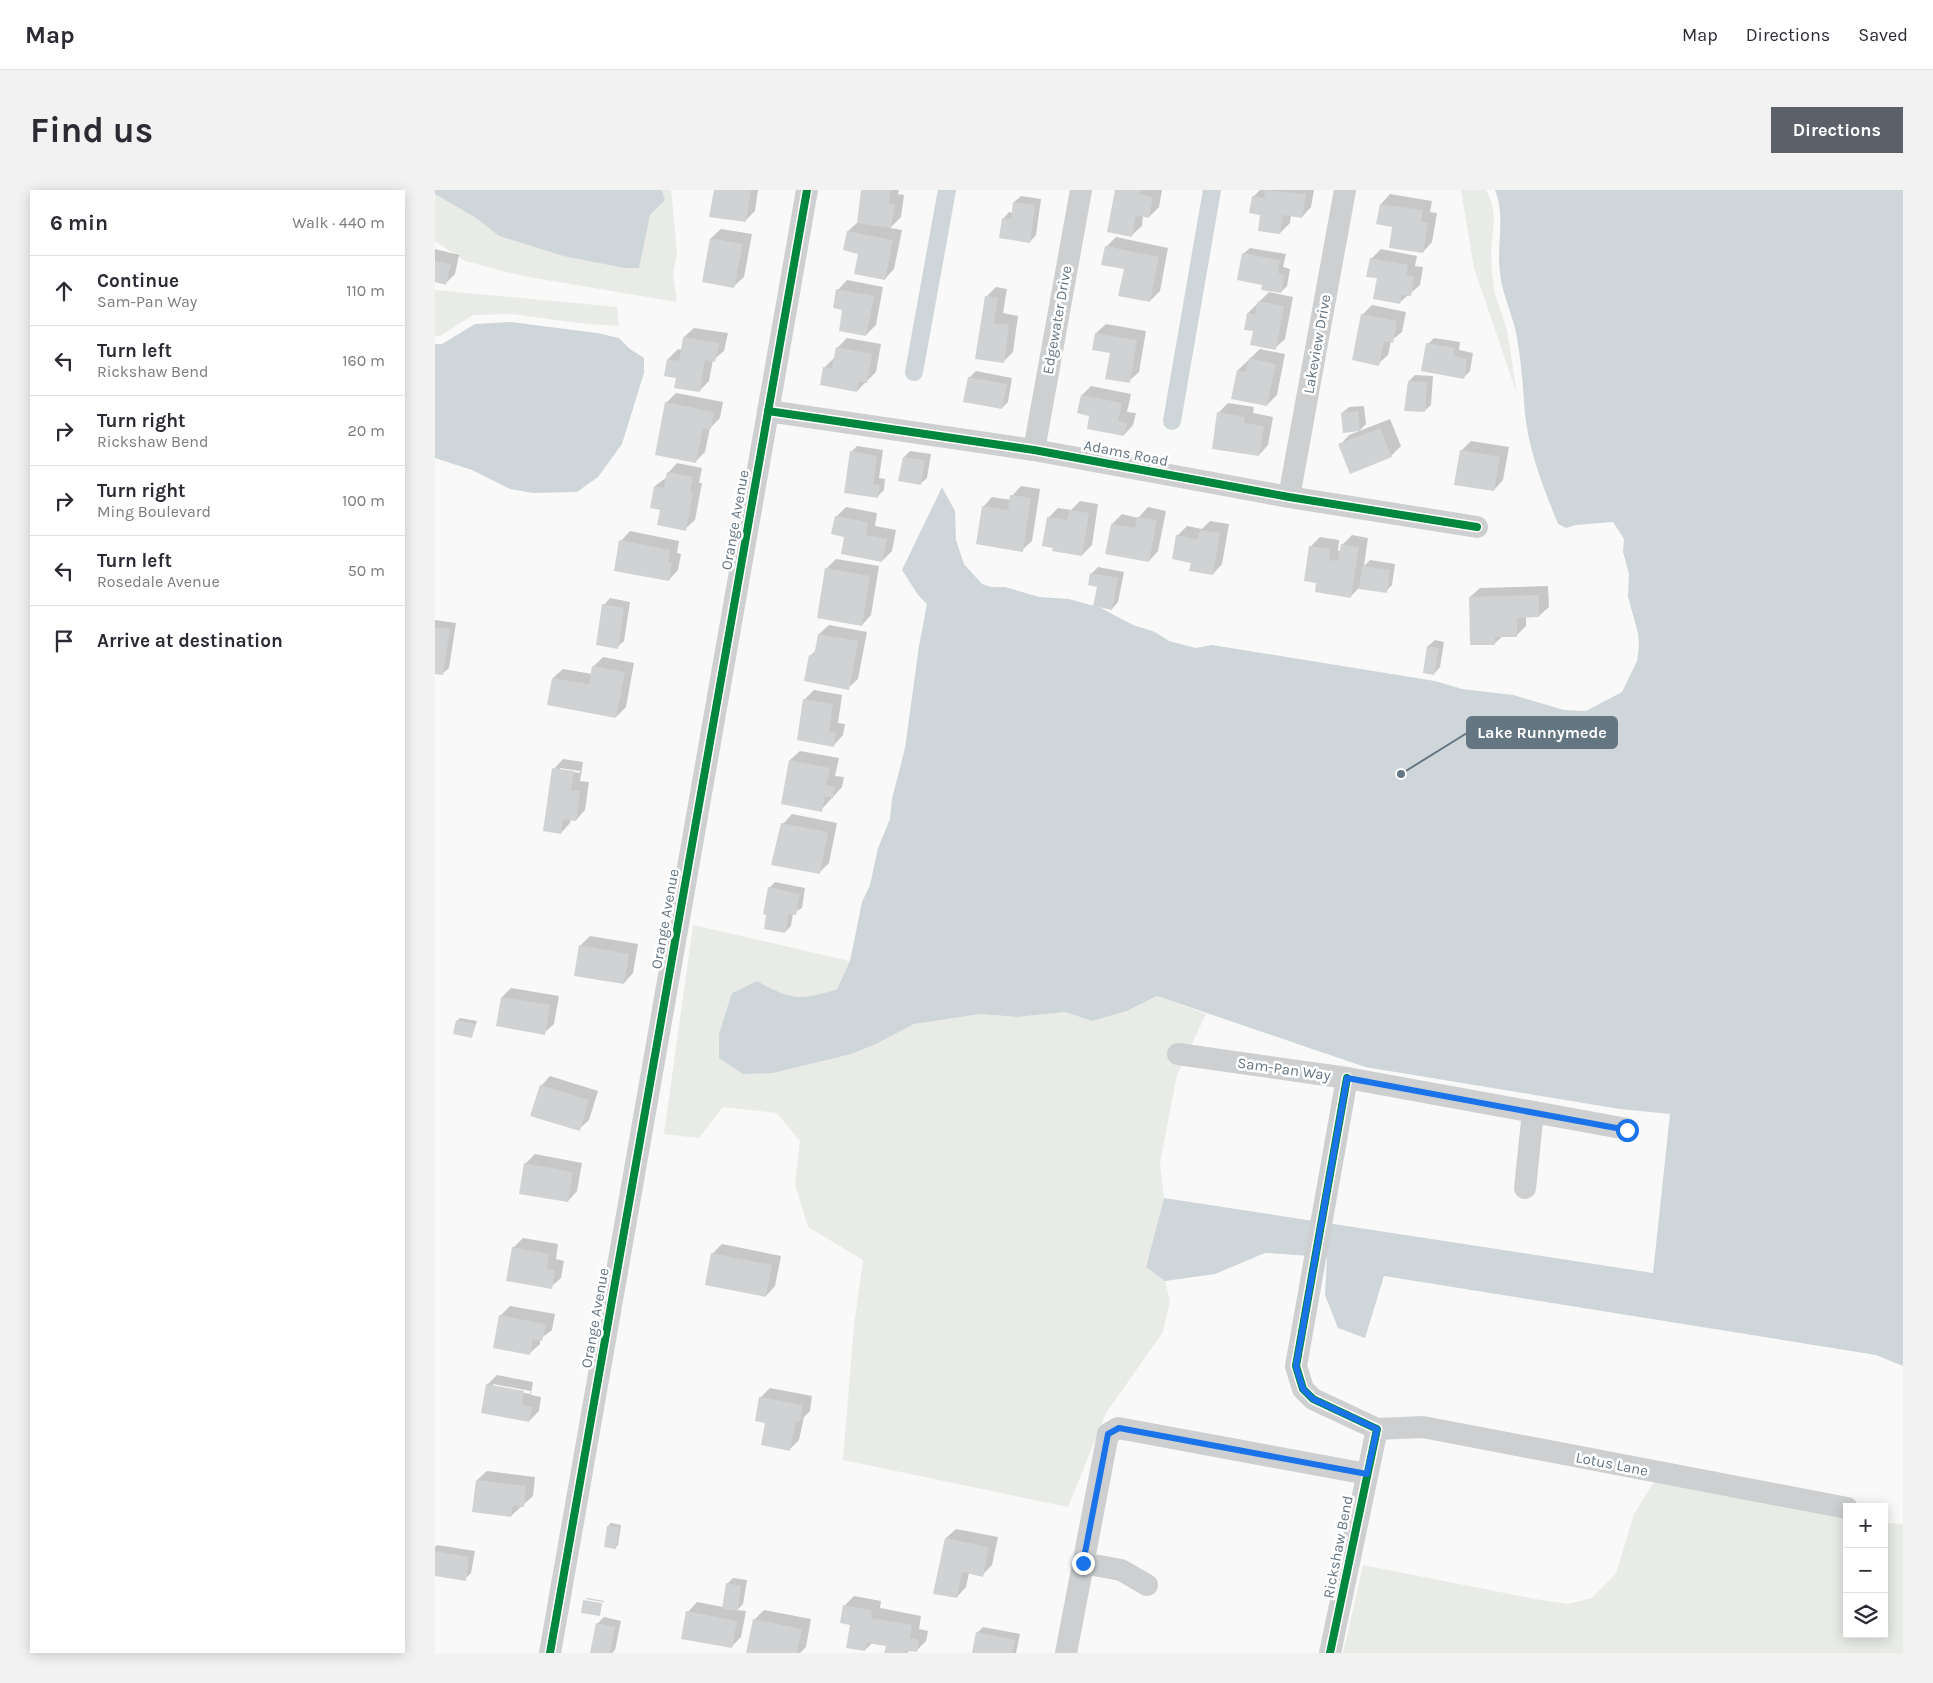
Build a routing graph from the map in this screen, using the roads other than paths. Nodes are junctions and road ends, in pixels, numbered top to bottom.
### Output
1 (807, 190) edge
2 (1081, 190) edge
3 (1345, 190) edge
4 (768, 411) junction
5 (1034, 450) junction
6 (1289, 497) junction
7 (1477, 527) dead end
8 (1178, 1054) dead end
9 (1347, 1078) junction
10 (1533, 1112) junction
11 (1627, 1130) dead end
12 (1525, 1188) dead end
13 (1377, 1429) junction
14 (1367, 1474) junction
15 (1843, 1507) edge
16 (1083, 1563) junction
17 (1147, 1585) dead end
18 (550, 1653) edge
19 (1066, 1653) edge
20 (1331, 1653) edge

1 - 4 street, Orange Avenue
2 - 5 street, Edgewater Drive
3 - 6 street, Lakeview Drive
4 - 5 street, Adams Road
4 - 18 street, Orange Avenue
5 - 6 street, Adams Road
6 - 7 street, Adams Road
8 - 9 street, Sam-Pan Way
9 - 10 street, Sam-Pan Way
9 - 13 street
10 - 11 street, Sam-Pan Way
10 - 12 street
13 - 14 street, Rickshaw Bend
13 - 15 street, Lotus Lane
14 - 16 street
14 - 20 street, Rickshaw Bend
16 - 17 street
16 - 19 street

